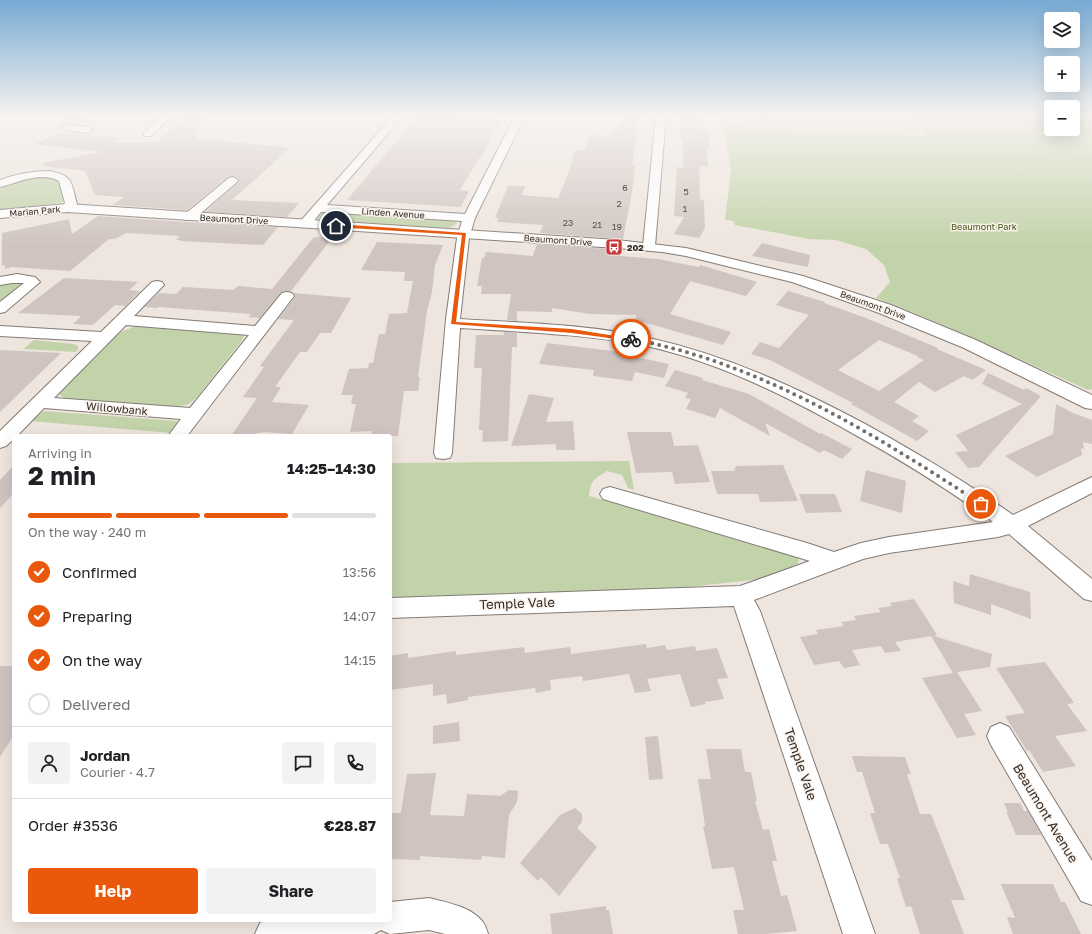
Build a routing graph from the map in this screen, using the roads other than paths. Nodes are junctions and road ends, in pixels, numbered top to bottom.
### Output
1 (360, 160) edge
2 (498, 160) edge
3 (657, 160) edge
4 (233, 180) dead end
5 (0, 184) edge
6 (67, 208) junction
7 (318, 208) junction
8 (0, 214) edge
9 (189, 217) junction
10 (469, 218) junction
11 (304, 224) junction
12 (464, 234) junction
13 (649, 246) junction
14 (0, 281) edge
15 (157, 285) dead end
16 (287, 296) dead end
17 (0, 309) edge
18 (122, 320) junction
19 (453, 323) junction
20 (0, 331) edge
21 (260, 331) junction
22 (103, 337) junction
23 (40, 402) junction
24 (1092, 402) edge
25 (194, 414) junction
26 (179, 434) edge
27 (0, 442) edge
28 (443, 453) dead end
29 (1092, 484) edge
30 (610, 494) dead end
31 (1012, 525) junction
32 (832, 562) junction
33 (1092, 592) edge
34 (740, 596) junction
35 (392, 608) edge
36 (1000, 736) dead end
37 (1092, 890) edge
38 (392, 918) edge
39 (355, 922) edge
40 (271, 934) edge
41 (472, 934) edge
42 (859, 934) edge

1 - 7 street
2 - 10 street
3 - 13 street
4 - 9 street
5 - 6 street, Marian Park
6 - 8 street, Marian Park
6 - 9 street, Beaumont Drive
7 - 10 street, Linden Avenue
7 - 11 street
9 - 11 street, Beaumont Drive
10 - 12 street
11 - 12 street, Beaumont Drive
12 - 13 street, Beaumont Drive
12 - 19 street
13 - 24 street, Beaumont Drive
14 - 17 street
15 - 18 street
16 - 21 street
18 - 21 street
18 - 22 street
19 - 28 street
19 - 31 street
20 - 22 street
21 - 25 street
22 - 23 street
23 - 25 street, Willowbank
23 - 27 street
25 - 26 street
29 - 31 street, Temple Vale
30 - 32 street
31 - 32 street, Temple Vale
31 - 33 street
32 - 34 street, Temple Vale
34 - 35 street, Temple Vale
34 - 42 street, Temple Vale
36 - 37 street, Beaumont Avenue
38 - 41 street
39 - 40 street

